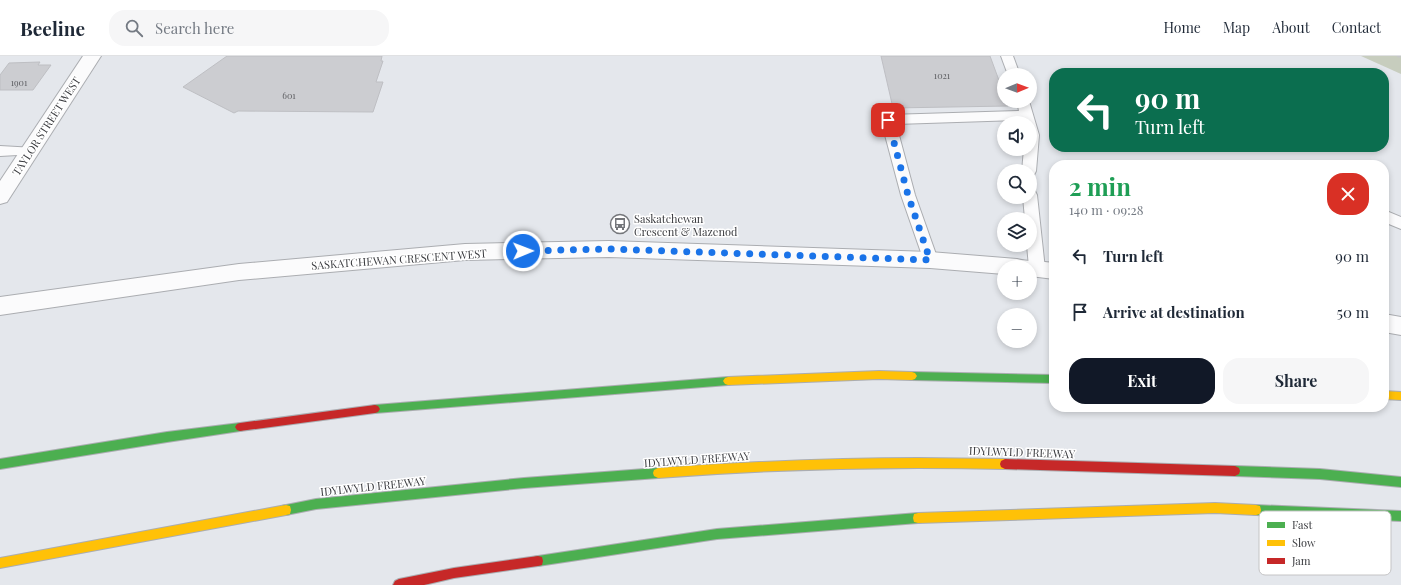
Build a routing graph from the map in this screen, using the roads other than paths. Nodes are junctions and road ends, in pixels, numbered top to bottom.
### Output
1 (92, 56) edge
2 (1007, 56) edge
3 (1011, 68) edge
4 (997, 121) edge
5 (0, 151) edge
6 (30, 151) junction
7 (0, 197) edge
8 (1031, 204) edge
9 (1389, 218) edge
10 (1401, 223) edge
11 (930, 260) junction
12 (997, 265) edge
13 (1040, 269) edge
14 (0, 306) edge
15 (1389, 324) edge
16 (1401, 326) edge
17 (1049, 379) edge
18 (1389, 395) edge
19 (1401, 396) edge
20 (0, 464) edge
21 (1401, 482) edge
22 (1285, 511) edge
23 (1391, 516) edge
24 (1401, 516) edge
25 (0, 563) edge
26 (399, 585) edge

1 - 6 street, TAYLOR STREET WEST
2 - 3 lane
4 - 11 lane
5 - 6 lane
6 - 7 street, TAYLOR STREET WEST
8 - 13 lane
9 - 10 lane
11 - 12 street, SASKATCHEWAN CRESCENT WEST
11 - 14 street, SASKATCHEWAN CRESCENT WEST
15 - 16 street
17 - 20 highway
18 - 19 highway
21 - 25 highway, IDYLWYLD FREEWAY
22 - 26 highway
23 - 24 highway

